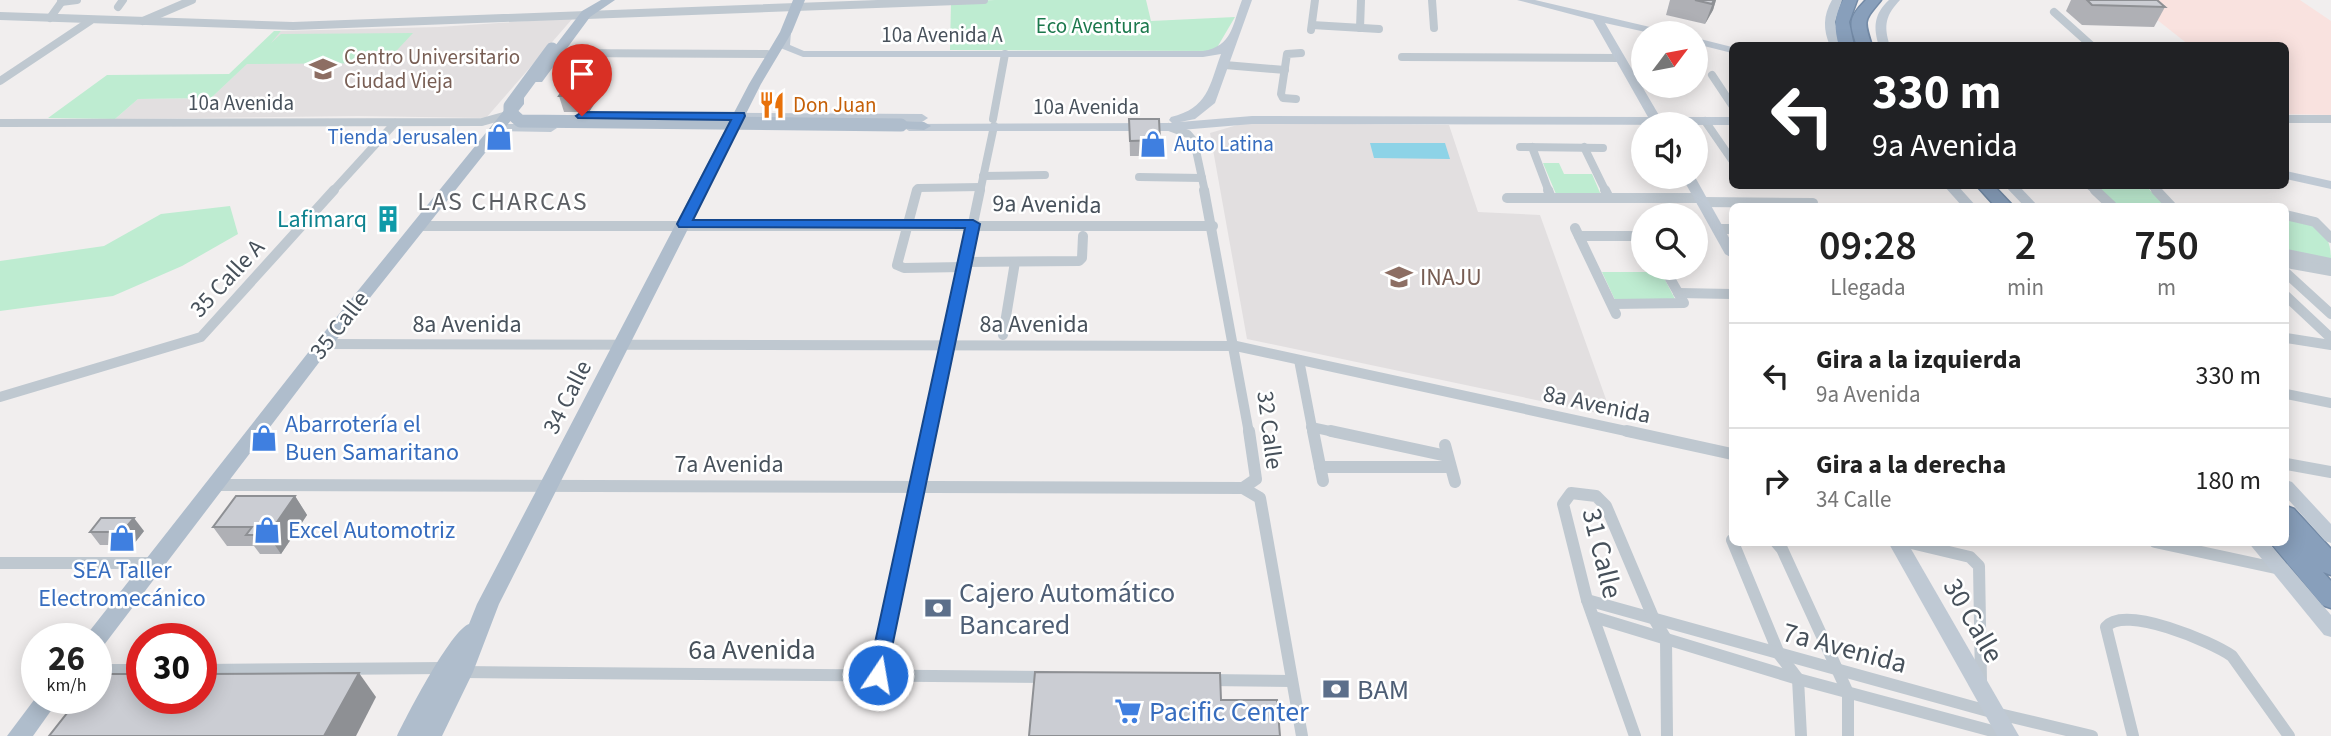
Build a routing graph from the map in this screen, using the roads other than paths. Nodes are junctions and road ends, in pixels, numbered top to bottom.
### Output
1 (77, 0) edge
2 (123, 0) edge
3 (192, 0) edge
4 (609, 0) edge
5 (984, 0) edge
6 (1247, 0) edge
7 (1315, 0) edge
8 (1361, 0) edge
9 (1432, 0) edge
10 (1526, 0) edge
11 (1838, 0) edge
12 (1850, 0) edge
13 (1874, 0) edge
14 (1885, 0) edge
15 (1895, 0) edge
16 (62, 1) edge
17 (118, 8) dead end
18 (2054, 12) dead end
19 (794, 14) edge
20 (0, 16) edge
21 (50, 18) junction
22 (582, 18) junction
23 (1597, 18) junction
24 (90, 21) junction
25 (140, 23) junction
26 (1631, 26) edge
27 (1360, 28) junction
28 (1434, 28) dead end
29 (1379, 29) dead end
30 (1236, 35) junction
31 (1835, 42) edge
32 (1846, 42) edge
33 (1864, 42) edge
34 (1875, 42) edge
35 (1884, 42) edge
36 (2088, 42) edge
37 (1708, 44) edge
38 (1729, 49) edge
39 (555, 51) junction
40 (1301, 53) dead end
41 (767, 54) junction
42 (1005, 54) junction
43 (1402, 57) dead end
44 (1619, 57) junction
45 (1225, 65) junction
46 (1285, 70) junction
47 (1712, 75) dead end
48 (0, 81) edge
49 (755, 85) junction
50 (1296, 99) dead end
51 (1729, 100) edge
52 (1209, 103) junction
53 (1651, 112) edge
54 (2289, 119) edge
55 (2331, 119) edge
56 (1231, 121) junction
57 (1708, 121) edge
58 (1729, 121) edge
59 (495, 122) junction
60 (736, 122) junction
61 (766, 122) junction
62 (1631, 122) edge
63 (0, 123) edge
64 (395, 123) junction
65 (993, 123) junction
66 (1708, 125) edge
67 (924, 126) junction
68 (1169, 127) junction
69 (1520, 147) dead end
70 (1532, 147) junction
71 (1584, 147) junction
72 (1603, 148) dead end
73 (1729, 156) edge
74 (1045, 175) dead end
75 (2289, 176) edge
76 (1139, 177) dead end
77 (1202, 178) junction
78 (982, 182) junction
79 (2331, 185) edge
80 (1695, 189) edge
81 (1954, 189) edge
82 (1971, 189) edge
83 (1988, 189) edge
84 (2015, 189) edge
85 (2093, 189) edge
86 (2156, 189) edge
87 (1507, 198) dead end
88 (1551, 198) junction
89 (1609, 198) junction
90 (1701, 200) junction
91 (1785, 203) edge
92 (1966, 203) edge
93 (1983, 203) edge
94 (2001, 203) edge
95 (2028, 203) edge
96 (2109, 203) edge
97 (2168, 203) edge
98 (2289, 216) edge
99 (684, 224) junction
100 (973, 224) junction
101 (909, 225) junction
102 (418, 226) junction
103 (1213, 226) junction
104 (1725, 229) edge
105 (1631, 231) edge
106 (1083, 236) dead end
107 (2331, 238) edge
108 (2289, 256) edge
109 (2289, 257) edge
110 (1015, 262) junction
111 (2331, 263) edge
112 (965, 265) junction
113 (2331, 271) edge
114 (2289, 275) edge
115 (1671, 280) edge
116 (1729, 294) edge
117 (1681, 298) junction
118 (2289, 299) edge
119 (2331, 314) edge
120 (1003, 335) dead end
121 (2289, 338) edge
122 (2331, 338) edge
123 (324, 344) junction
124 (948, 344) junction
125 (2331, 345) edge
126 (621, 346) junction
127 (1236, 346) junction
128 (1298, 359) junction
129 (2289, 395) edge
130 (0, 397) edge
131 (2331, 403) edge
132 (1311, 427) junction
133 (1729, 453) edge
134 (1447, 456) junction
135 (2289, 465) edge
136 (1320, 467) junction
137 (2331, 472) edge
138 (1323, 481) dead end
139 (1455, 482) dead end
140 (215, 485) junction
141 (549, 486) junction
142 (918, 487) junction
143 (1242, 488) junction
144 (2289, 489) edge
145 (2289, 518) edge
146 (2331, 536) edge
147 (1733, 546) edge
148 (1779, 546) edge
149 (1899, 546) edge
150 (1924, 546) edge
151 (2174, 546) edge
152 (2260, 546) edge
153 (2286, 546) edge
154 (0, 563) edge
155 (154, 563) junction
156 (2331, 565) edge
157 (2279, 568) junction
158 (2331, 598) edge
159 (1587, 600) junction
160 (1594, 617) junction
161 (1653, 617) junction
162 (108, 623) edge
163 (2331, 629) edge
164 (1666, 639) junction
165 (1779, 654) junction
166 (217, 670) edge
167 (454, 670) junction
168 (1840, 671) junction
169 (878, 675) junction
170 (1062, 677) edge
171 (1798, 678) junction
172 (1195, 679) edge
173 (1292, 681) junction
174 (1981, 689) junction
175 (1848, 693) junction
176 (1995, 713) junction
177 (36, 714) edge
178 (19, 736) edge
179 (409, 736) edge
180 (430, 736) edge
181 (1302, 736) edge
182 (1635, 736) edge
183 (1667, 736) edge
184 (1801, 736) edge
185 (1848, 736) edge
186 (2009, 736) edge
187 (2092, 736) edge
188 (2133, 736) edge
189 (2289, 736) edge

1 - 16 street
2 - 17 street
3 - 25 street
4 - 22 main road
5 - 19 street
6 - 30 main road
7 - 27 street
8 - 27 street
9 - 28 street
10 - 23 main road
11 - 31 main road
12 - 32 highway
13 - 33 highway
14 - 34 highway
15 - 35 main road
16 - 21 street
18 - 36 street
19 - 22 street
19 - 41 main road, 34 Calle
19 - 42 main road, 10a Avenida A
19 - 49 main road, 34 Calle
20 - 21 street
21 - 24 street
22 - 25 street
22 - 39 main road, 35 Calle
23 - 26 main road
23 - 44 main road
24 - 25 street
24 - 48 street
27 - 29 street
30 - 42 main road, 10a Avenida A
30 - 45 main road
37 - 38 main road
39 - 41 street
39 - 59 main road, 35 Calle
39 - 67 main road, bridge
40 - 46 street
41 - 49 main road, 34 Calle
42 - 65 street
43 - 44 street
44 - 53 main road
45 - 46 street
45 - 52 main road
46 - 50 street
47 - 51 street
49 - 60 main road, 34 Calle
52 - 56 main road
52 - 65 main road, 10a Avenida
54 - 55 street
56 - 62 main road, 10a Avenida
56 - 68 main road, 10a Avenida
57 - 58 main road, 10a Avenida
59 - 60 main road, 10a Avenida
59 - 64 street, 10a Avenida
59 - 102 main road, 35 Calle
60 - 61 main road, 10a Avenida
60 - 99 main road, 34 Calle
61 - 65 main road, 10a Avenida
61 - 67 main road, 10a Avenida
63 - 64 street, 10a Avenida
64 - 130 street, 35 Calle A
65 - 67 main road, 10a Avenida
65 - 68 main road, 10a Avenida
65 - 78 street
66 - 73 street
68 - 77 street, 32 Calle
69 - 70 street
70 - 71 street
70 - 88 street
71 - 72 street
71 - 89 street
74 - 78 street
75 - 79 main road
76 - 77 street
77 - 103 street, 32 Calle
78 - 100 street
78 - 101 street
80 - 90 main road
81 - 92 main road
82 - 93 highway
83 - 94 highway
84 - 95 main road
85 - 96 street
86 - 97 street
87 - 88 street
88 - 89 street
89 - 90 street
90 - 91 street
90 - 104 main road
98 - 107 street
99 - 101 street, 9a Avenida
99 - 102 street, 9a Avenida
99 - 126 main road, 34 Calle
100 - 101 street, 9a Avenida
100 - 103 street, 9a Avenida
100 - 112 street
101 - 112 street
102 - 123 main road, 35 Calle
103 - 127 street, 32 Calle
105 - 117 street
106 - 110 street
108 - 111 street
109 - 113 street
110 - 112 street
110 - 120 street
112 - 124 street
114 - 119 street
115 - 117 street
116 - 117 street
118 - 122 street
121 - 125 street
123 - 126 street, 8a Avenida
123 - 140 main road, 35 Calle
124 - 126 street, 8a Avenida
124 - 127 street, 8a Avenida
124 - 142 street
126 - 141 main road, 34 Calle
127 - 128 street, 8a Avenida
127 - 143 street, 32 Calle
128 - 132 street
128 - 133 street, 8a Avenida
129 - 131 street
132 - 134 street
132 - 136 street
134 - 136 street
134 - 139 street
135 - 137 street
136 - 138 street
140 - 141 street, 7a Avenida
140 - 155 main road, 35 Calle
141 - 142 street, 7a Avenida
141 - 167 main road, 34 Calle
142 - 143 street, 7a Avenida
142 - 169 street
143 - 173 street, 32 Calle
144 - 146 main road
145 - 156 highway
147 - 165 street
148 - 168 street
149 - 174 main road, 30 Calle
150 - 174 street, 30 Calle
151 - 157 street
152 - 157 main road
153 - 158 highway
154 - 155 street
155 - 162 main road, 35 Calle
157 - 158 street
157 - 163 main road
159 - 160 street, 31 Calle
159 - 161 street, 7a Avenida
159 - 161 street, 31 Calle
160 - 164 street, 7a Avenida
160 - 182 street, 31 Calle
161 - 164 street, 31 Calle
161 - 165 street, 7a Avenida
164 - 171 street, 7a Avenida
164 - 183 street, 31 Calle
165 - 168 street, 7a Avenida
165 - 171 street
166 - 167 street, 6a Avenida
167 - 169 street, 6a Avenida
167 - 179 main road
167 - 180 main road
168 - 175 street
168 - 176 street, 7a Avenida
169 - 170 street, 6a Avenida
171 - 175 street, 7a Avenida
171 - 184 street
172 - 173 street
173 - 181 street, 32 Calle
174 - 176 main road, 30 Calle
175 - 185 street
175 - 186 street, 7a Avenida
176 - 186 main road, 30 Calle
176 - 187 street, 7a Avenida
177 - 178 main road
188 - 189 street

